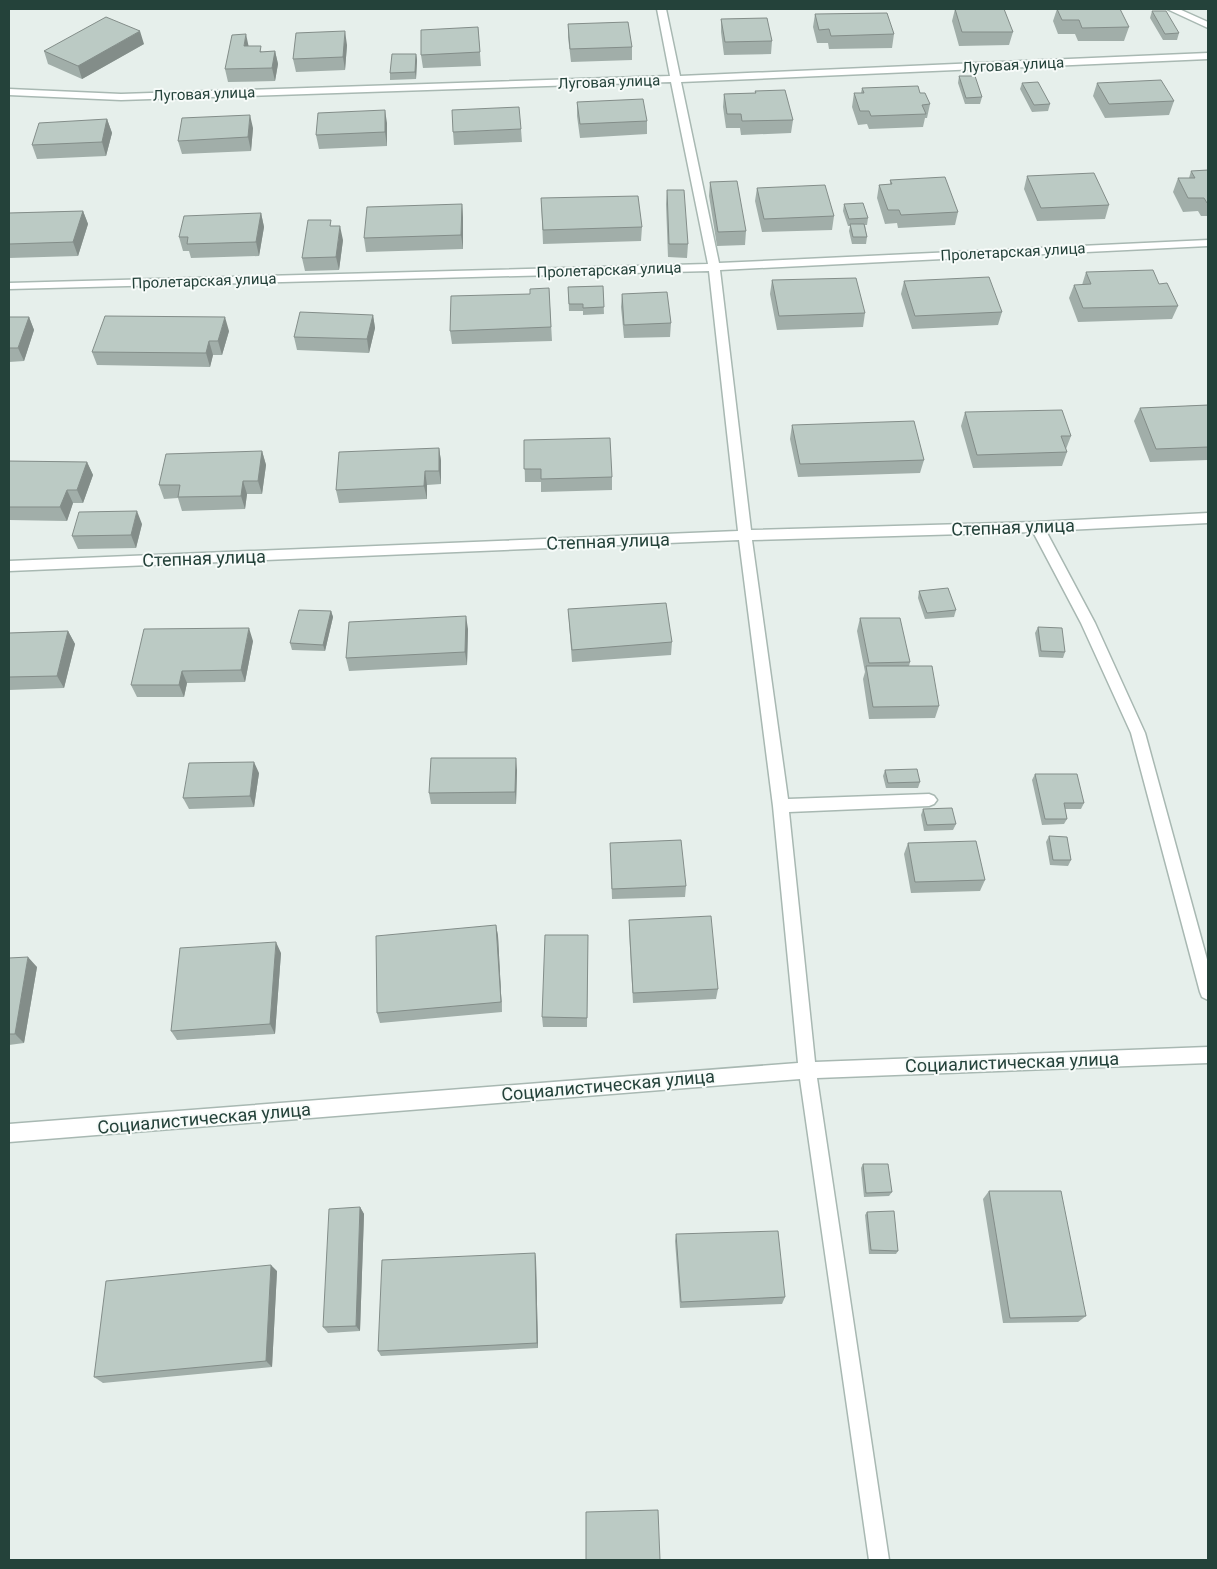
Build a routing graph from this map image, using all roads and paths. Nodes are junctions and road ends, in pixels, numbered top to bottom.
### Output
1 (661, 9) edge
2 (1172, 9) edge
3 (1208, 25) edge
4 (1208, 56) edge
5 (677, 79) junction
6 (9, 92) edge
7 (1208, 243) edge
8 (714, 267) junction
9 (9, 286) edge
10 (1208, 518) edge
11 (1037, 527) junction
12 (744, 535) junction
13 (9, 566) edge
14 (929, 800) dead end
15 (781, 806) junction
16 (1208, 992) edge
17 (1208, 1055) edge
18 (807, 1070) junction
19 (9, 1133) edge
20 (880, 1560) edge

1 - 5 street
2 - 3 street
4 - 5 street, Луговая улица
5 - 6 street, Луговая улица
5 - 8 street
7 - 8 street, Пролетарская улица
8 - 9 street, Пролетарская улица
8 - 12 street
10 - 11 street, Степная улица
11 - 12 street, Степная улица
11 - 16 street
12 - 13 street, Степная улица
12 - 15 street
14 - 15 street
15 - 18 street
17 - 18 street, Социалистическая улица
18 - 19 street, Социалистическая улица
18 - 20 street

